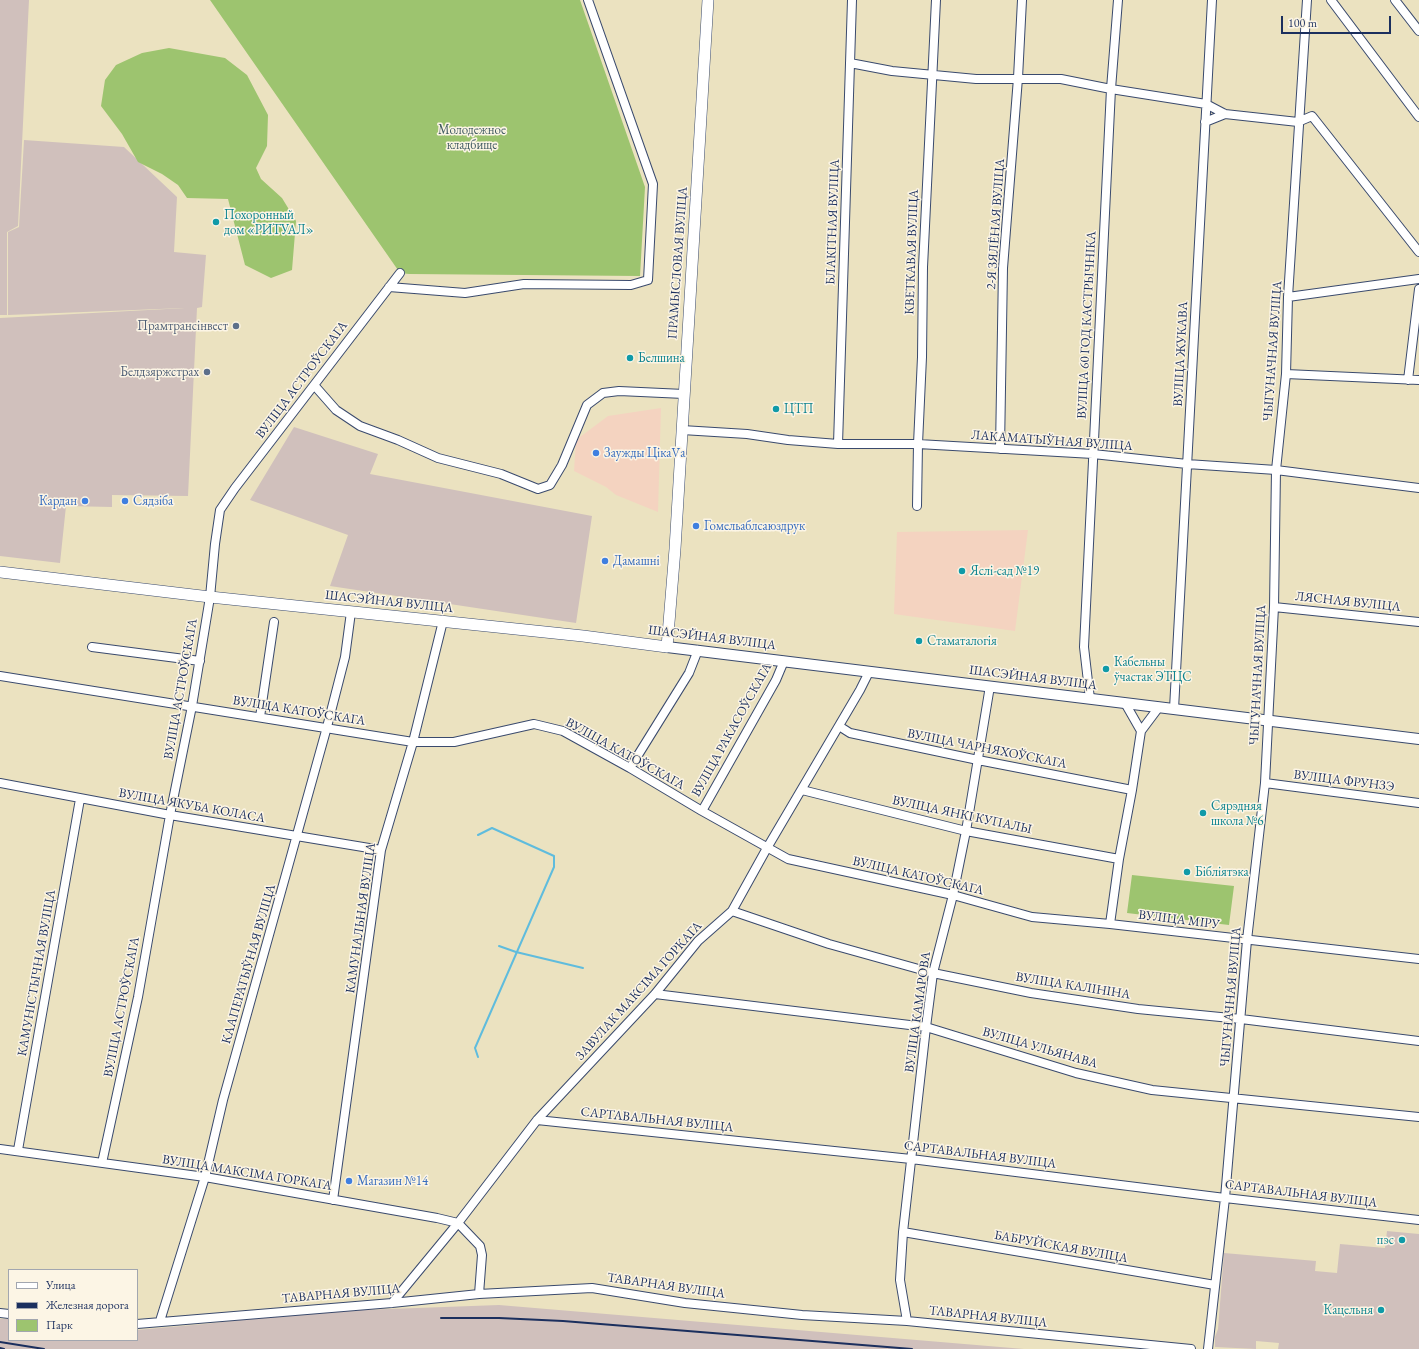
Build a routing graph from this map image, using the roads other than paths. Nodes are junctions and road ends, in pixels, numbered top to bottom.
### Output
1 (588, 0) edge
2 (708, 0) edge
3 (852, 0) edge
4 (936, 0) edge
5 (1022, 0) edge
6 (1118, 0) edge
7 (1212, 0) edge
8 (1307, 0) edge
9 (1331, 0) edge
10 (1395, 0) edge
11 (1419, 31) edge
12 (850, 63) junction
13 (933, 76) junction
14 (1018, 78) junction
15 (1111, 89) junction
16 (1206, 104) junction
17 (1224, 114) junction
18 (1419, 117) edge
19 (1205, 122) junction
20 (1298, 122) junction
21 (1419, 252) edge
22 (400, 272) dead end
23 (1419, 279) edge
24 (388, 287) junction
25 (1419, 289) edge
26 (1288, 297) junction
27 (1286, 374) junction
28 (1408, 380) junction
29 (1419, 380) edge
30 (314, 385) junction
31 (684, 394) junction
32 (682, 430) junction
33 (838, 444) junction
34 (918, 444) junction
35 (1000, 449) junction
36 (1093, 454) junction
37 (1187, 464) junction
38 (1276, 470) junction
39 (1419, 488) edge
40 (917, 506) dead end
41 (0, 572) edge
42 (210, 597) junction
43 (1274, 607) junction
44 (351, 612) junction
45 (443, 621) junction
46 (274, 622) dead end
47 (1419, 622) edge
48 (92, 647) dead end
49 (667, 647) junction
50 (698, 650) junction
51 (200, 661) junction
52 (784, 661) junction
53 (869, 672) junction
54 (0, 676) edge
55 (990, 686) junction
56 (1090, 699) junction
57 (1125, 703) junction
58 (192, 706) junction
59 (1159, 707) junction
60 (1174, 709) junction
61 (260, 717) junction
62 (1268, 720) junction
63 (838, 726) junction
64 (327, 727) junction
65 (1141, 731) junction
66 (1419, 739) edge
67 (413, 742) junction
68 (978, 760) junction
69 (630, 768) junction
70 (1265, 783) junction
71 (0, 784) edge
72 (802, 790) junction
73 (1132, 790) junction
74 (80, 799) junction
75 (1419, 803) edge
76 (702, 811) junction
77 (170, 815) junction
78 (966, 831) junction
79 (298, 836) junction
80 (767, 848) junction
81 (381, 850) junction
82 (1119, 859) junction
83 (952, 895) junction
84 (732, 911) junction
85 (1032, 918) joint
86 (1110, 924) junction
87 (1247, 940) junction
88 (1419, 959) edge
89 (933, 973) junction
90 (655, 994) junction
91 (1241, 1019) junction
92 (926, 1027) junction
93 (1419, 1041) edge
94 (1234, 1099) junction
95 (1419, 1117) edge
96 (537, 1120) junction
97 (0, 1149) edge
98 (18, 1150) junction
99 (911, 1159) junction
100 (102, 1163) junction
101 (205, 1177) junction
102 (1225, 1198) junction
103 (333, 1200) junction
104 (1419, 1220) edge
105 (458, 1223) junction
106 (903, 1232) junction
107 (1215, 1285) junction
108 (479, 1294) junction
109 (392, 1303) junction
110 (160, 1321) junction
111 (907, 1321) junction
112 (138, 1324) edge
113 (1191, 1349) edge
114 (1208, 1349) edge

1 - 24 street
2 - 31 main road, ПРАМЫСЛОВАЯ ВУЛІЦА
3 - 12 street, БЛАКІТНАЯ ВУЛІЦА
4 - 13 street, КВЕТКАВАЯ ВУЛІЦА
5 - 14 street, 2-Я ЗЯЛЁНАЯ ВУЛІЦА
6 - 15 street, ВУЛІЦА 60 ГОД КАСТРЫЧНІКА
7 - 16 street, ВУЛІЦА ЖУКАВА
8 - 20 street, ЧЫГУНАЧНАЯ ВУЛІЦА
9 - 18 street
10 - 11 street
12 - 13 street
12 - 33 street, БЛАКІТНАЯ ВУЛІЦА
13 - 14 street
13 - 34 street, КВЕТКАВАЯ ВУЛІЦА
14 - 15 street
14 - 35 street, 2-Я ЗЯЛЁНАЯ ВУЛІЦА
15 - 16 street
15 - 36 street, ВУЛІЦА 60 ГОД КАСТРЫЧНІКА
16 - 17 street
16 - 19 street, ВУЛІЦА ЖУКАВА
17 - 19 street
17 - 20 street
19 - 37 street, ВУЛІЦА ЖУКАВА
20 - 21 street
20 - 26 street, ЧЫГУНАЧНАЯ ВУЛІЦА
22 - 24 street, ВУЛІЦА АСТРОЎСКАГА
23 - 26 street
24 - 30 street, ВУЛІЦА АСТРОЎСКАГА
25 - 28 street
26 - 27 street, ЧЫГУНАЧНАЯ ВУЛІЦА
27 - 28 street
27 - 38 street, ЧЫГУНАЧНАЯ ВУЛІЦА
28 - 29 street
30 - 31 street
30 - 42 street, ВУЛІЦА АСТРОЎСКАГА
31 - 32 main road, ПРАМЫСЛОВАЯ ВУЛІЦА
32 - 33 street, ЛАКАМАТЫЎНАЯ ВУЛІЦА
32 - 49 main road, ПРАМЫСЛОВАЯ ВУЛІЦА
33 - 34 street, ЛАКАМАТЫЎНАЯ ВУЛІЦА
34 - 35 street, ЛАКАМАТЫЎНАЯ ВУЛІЦА
34 - 40 street, КВЕТКАВАЯ ВУЛІЦА
35 - 36 street, ЛАКАМАТЫЎНАЯ ВУЛІЦА
36 - 37 street, ЛАКАМАТЫЎНАЯ ВУЛІЦА
36 - 56 street, ВУЛІЦА 60 ГОД КАСТРЫЧНІКА
37 - 38 street, ЛАКАМАТЫЎНАЯ ВУЛІЦА
37 - 60 street, ВУЛІЦА ЖУКАВА
38 - 39 street, ЛАКАМАТЫЎНАЯ ВУЛІЦА
38 - 43 street, ЧЫГУНАЧНАЯ ВУЛІЦА
41 - 42 main road, ШАСЭЙНАЯ ВУЛІЦА
42 - 44 main road, ШАСЭЙНАЯ ВУЛІЦА
42 - 51 street, ВУЛІЦА АСТРОЎСКАГА
43 - 47 street, ЛЯСНАЯ ВУЛІЦА
43 - 62 street, ЧЫГУНАЧНАЯ ВУЛІЦА
44 - 45 main road, ШАСЭЙНАЯ ВУЛІЦА
44 - 64 street, КААПЕРАТЫЎНАЯ ВУЛІЦА
45 - 49 main road, ШАСЭЙНАЯ ВУЛІЦА
45 - 67 street, КАМУНАЛЬНАЯ ВУЛІЦА
46 - 61 street
48 - 51 street
49 - 50 street, ШАСЭЙНАЯ ВУЛІЦА
50 - 52 street, ШАСЭЙНАЯ ВУЛІЦА
50 - 69 street
51 - 58 street, ВУЛІЦА АСТРОЎСКАГА
52 - 53 street, ШАСЭЙНАЯ ВУЛІЦА
52 - 76 street, ВУЛІЦА РАКАСОЎСКАГА
53 - 55 street, ШАСЭЙНАЯ ВУЛІЦА
53 - 63 street, ЗАВУЛАК МАКСІМА ГОРКАГА
54 - 58 street, ВУЛІЦА КАТОЎСКАГА
55 - 56 street, ШАСЭЙНАЯ ВУЛІЦА
55 - 68 street, ВУЛІЦА КАМАРОВА
56 - 57 street, ШАСЭЙНАЯ ВУЛІЦА
57 - 59 street, ШАСЭЙНАЯ ВУЛІЦА
57 - 65 street
58 - 61 street, ВУЛІЦА КАТОЎСКАГА
58 - 77 street, ВУЛІЦА АСТРОЎСКАГА
59 - 60 street, ШАСЭЙНАЯ ВУЛІЦА
59 - 65 street
60 - 62 street, ШАСЭЙНАЯ ВУЛІЦА
61 - 64 street, ВУЛІЦА КАТОЎСКАГА
62 - 66 street, ШАСЭЙНАЯ ВУЛІЦА
62 - 70 street, ЧЫГУНАЧНАЯ ВУЛІЦА
63 - 68 street, ВУЛІЦА ЧАРНЯХОЎСКАГА
63 - 72 street, ЗАВУЛАК МАКСІМА ГОРКАГА
64 - 67 street, ВУЛІЦА КАТОЎСКАГА
64 - 79 street, КААПЕРАТЫЎНАЯ ВУЛІЦА
65 - 73 street
67 - 69 street, ВУЛІЦА КАТОЎСКАГА
67 - 81 street, КАМУНАЛЬНАЯ ВУЛІЦА
68 - 73 street, ВУЛІЦА ЧАРНЯХОЎСКАГА
68 - 78 street, ВУЛІЦА КАМАРОВА
69 - 76 street, ВУЛІЦА КАТОЎСКАГА
70 - 75 street, ВУЛІЦА ФРУНЗЭ
70 - 87 street, ЧЫГУНАЧНАЯ ВУЛІЦА
71 - 74 street, ВУЛІЦА ЯКУБА КОЛАСА
72 - 78 street, ВУЛІЦА ЯНКІ КУПАЛЫ
72 - 80 street, ЗАВУЛАК МАКСІМА ГОРКАГА
73 - 82 street
74 - 77 street, ВУЛІЦА ЯКУБА КОЛАСА
74 - 98 street, КАМУНІСТЫЧНАЯ ВУЛІЦА
76 - 80 street, ВУЛІЦА КАТОЎСКАГА
77 - 79 street, ВУЛІЦА ЯКУБА КОЛАСА
77 - 100 street, ВУЛІЦА АСТРОЎСКАГА
78 - 82 street, ВУЛІЦА ЯНКІ КУПАЛЫ
78 - 83 street, ВУЛІЦА КАМАРОВА
79 - 81 street, ВУЛІЦА ЯКУБА КОЛАСА
79 - 101 street, КААПЕРАТЫЎНАЯ ВУЛІЦА
80 - 83 street, ВУЛІЦА КАТОЎСКАГА
80 - 84 street, ЗАВУЛАК МАКСІМА ГОРКАГА
81 - 103 street, КАМУНАЛЬНАЯ ВУЛІЦА
82 - 86 street
83 - 85 street, ВУЛІЦА КАТОЎСКАГА
83 - 89 street, ВУЛІЦА КАМАРОВА
84 - 89 street, ВУЛІЦА КАЛІНІНА
84 - 90 street, ЗАВУЛАК МАКСІМА ГОРКАГА
85 - 86 street, ВУЛІЦА МІРУ
86 - 87 street, ВУЛІЦА МІРУ
87 - 88 street, ВУЛІЦА МІРУ
87 - 91 street, ЧЫГУНАЧНАЯ ВУЛІЦА
89 - 91 street, ВУЛІЦА КАЛІНІНА
89 - 92 street, ВУЛІЦА КАМАРОВА
90 - 92 street, ВУЛІЦА УЛЬЯНАВА
90 - 96 street, ЗАВУЛАК МАКСІМА ГОРКАГА
91 - 93 street, ВУЛІЦА КАЛІНІНА
91 - 94 street, ЧЫГУНАЧНАЯ ВУЛІЦА
92 - 94 street, ВУЛІЦА УЛЬЯНАВА
92 - 99 street, ВУЛІЦА КАМАРОВА
94 - 95 street, ВУЛІЦА УЛЬЯНАВА
94 - 102 street, ЧЫГУНАЧНАЯ ВУЛІЦА
96 - 99 street, САРТАВАЛЬНАЯ ВУЛІЦА
96 - 105 street, ЗАВУЛАК МАКСІМА ГОРКАГА
97 - 98 street, ВУЛІЦА МАКСІМА ГОРКАГА
98 - 100 street, ВУЛІЦА МАКСІМА ГОРКАГА
99 - 102 street, САРТАВАЛЬНАЯ ВУЛІЦА
99 - 106 street, ВУЛІЦА КАМАРОВА
100 - 101 street, ВУЛІЦА МАКСІМА ГОРКАГА
101 - 103 street, ВУЛІЦА МАКСІМА ГОРКАГА
101 - 110 street, КААПЕРАТЫЎНАЯ ВУЛІЦА
102 - 104 street, САРТАВАЛЬНАЯ ВУЛІЦА
102 - 107 street, ЧЫГУНАЧНАЯ ВУЛІЦА
103 - 105 street, ВУЛІЦА МАКСІМА ГОРКАГА
105 - 108 street
105 - 109 street, ЗАВУЛАК МАКСІМА ГОРКАГА
106 - 107 street, БАБРУЙСКАЯ ВУЛІЦА
106 - 111 street, ВУЛІЦА КАМАРОВА
107 - 114 street, ЧЫГУНАЧНАЯ ВУЛІЦА
108 - 109 street, ТАВАРНАЯ ВУЛІЦА
108 - 111 street, ТАВАРНАЯ ВУЛІЦА
109 - 110 street, ТАВАРНАЯ ВУЛІЦА
110 - 112 street, ТАВАРНАЯ ВУЛІЦА
111 - 113 street, ТАВАРНАЯ ВУЛІЦА

